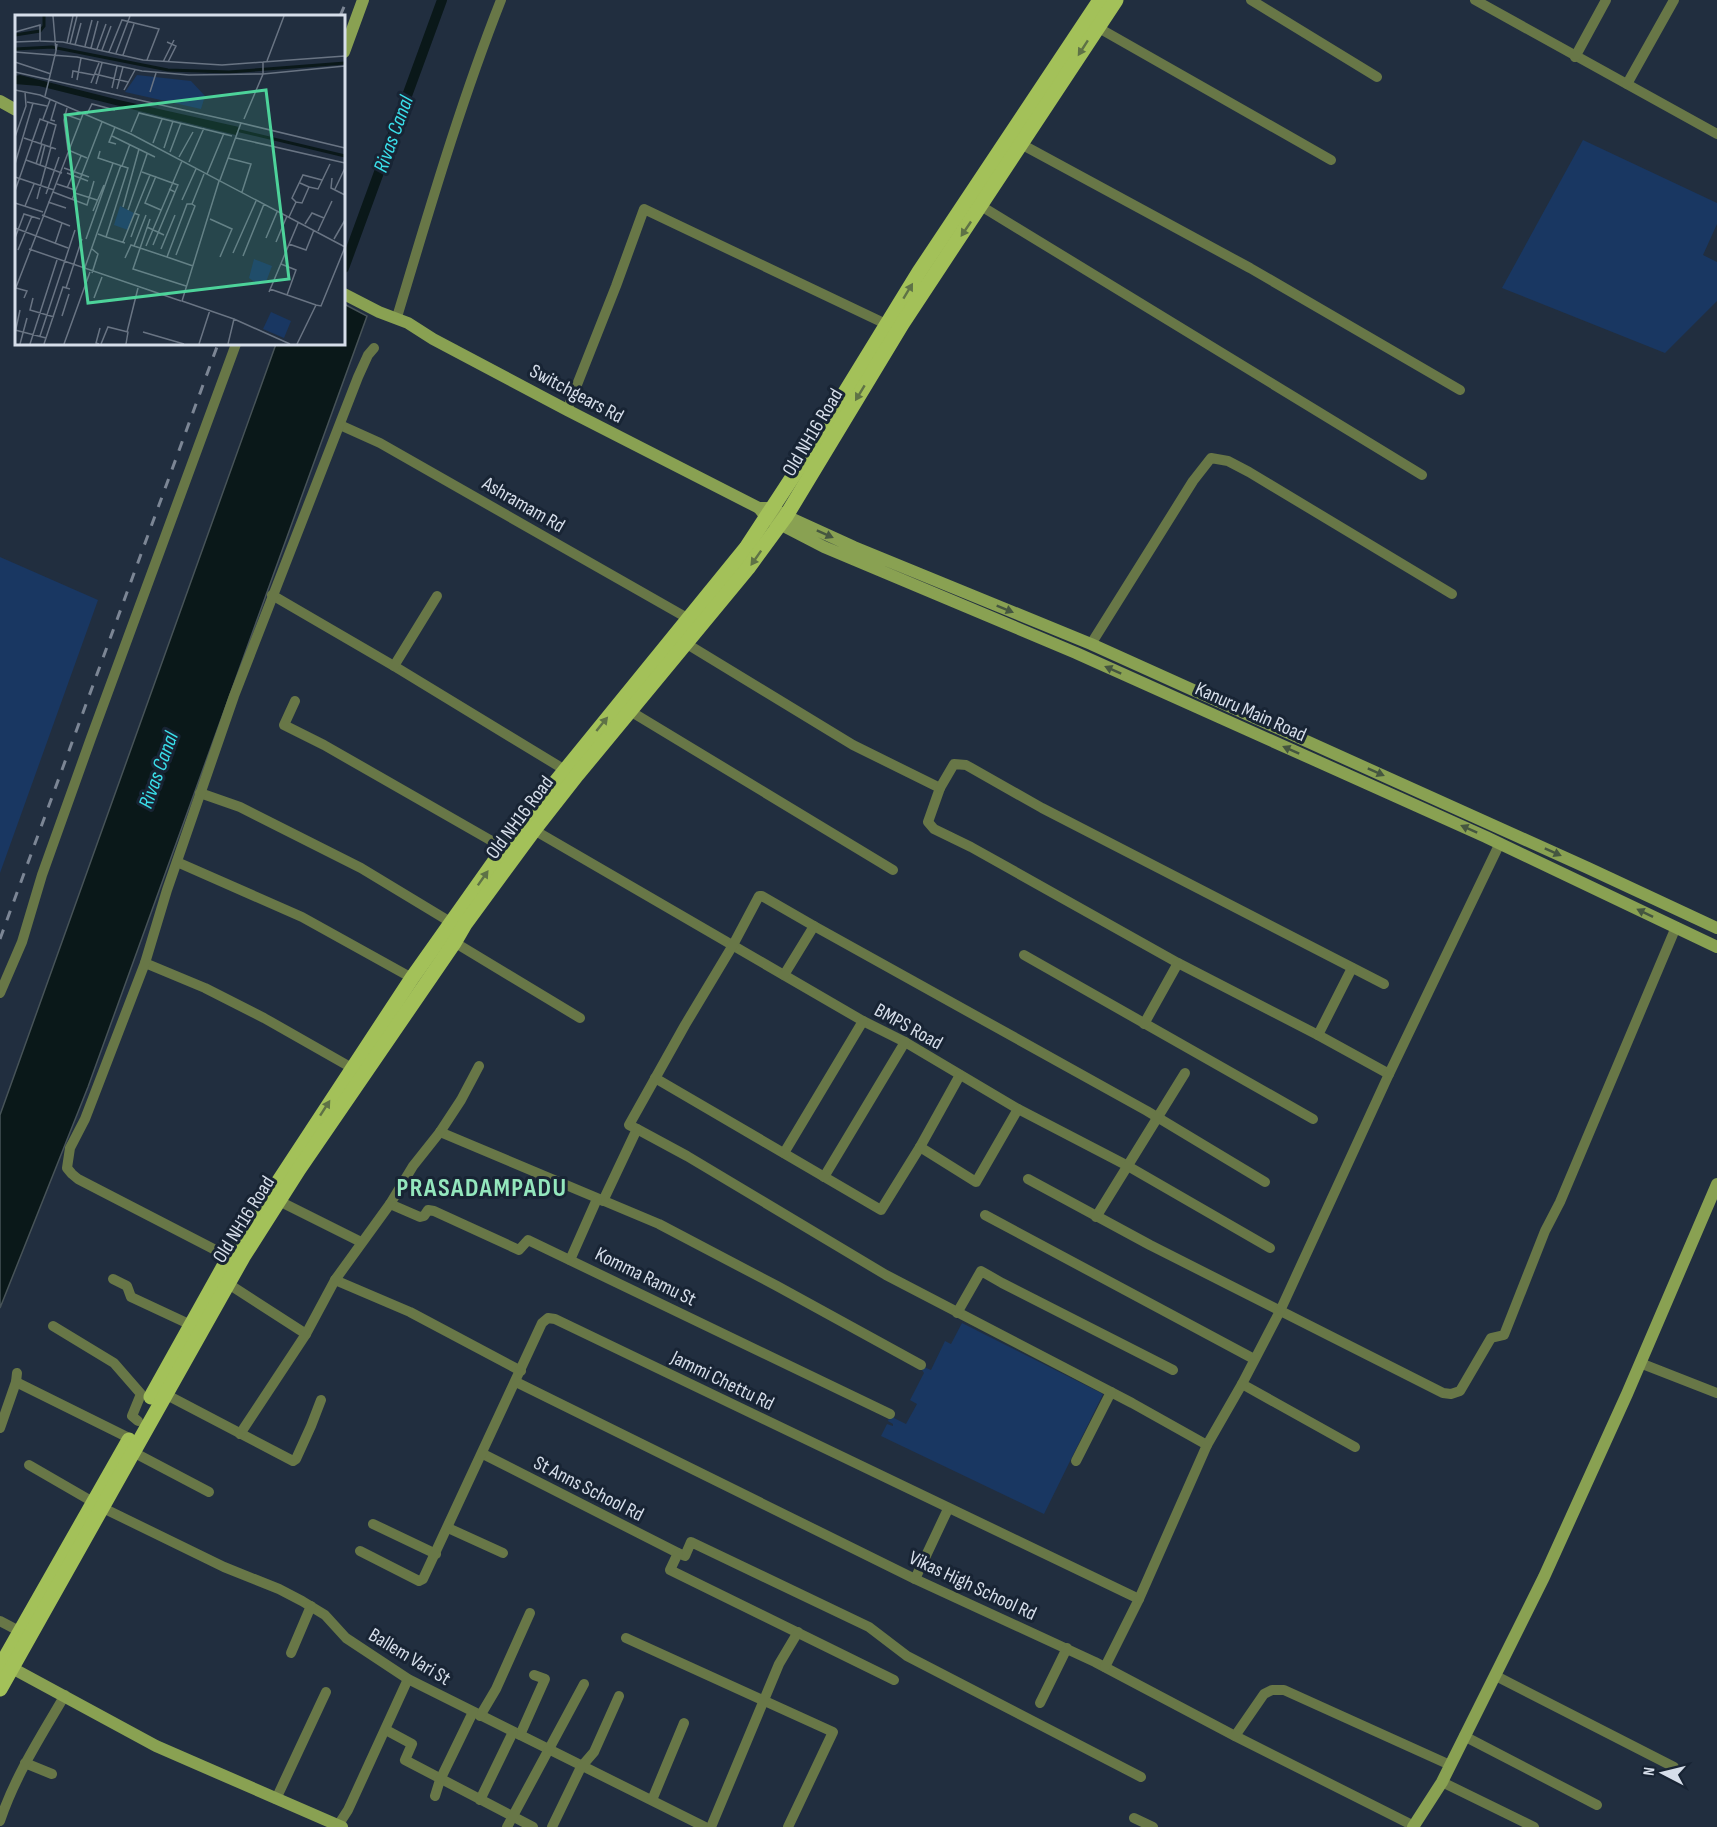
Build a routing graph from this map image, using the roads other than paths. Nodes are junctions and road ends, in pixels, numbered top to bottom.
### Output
1 (363, 0) edge
2 (501, 0) edge
3 (1100, 0) edge
4 (1116, 0) edge
5 (1251, 0) edge
6 (1475, 0) edge
7 (1606, 0) edge
8 (1674, 0) edge
9 (1097, 27) junction
10 (345, 48) edge
11 (1575, 57) junction
12 (1377, 77) dead end
13 (1627, 84) junction
14 (0, 100) edge
15 (15, 109) edge
16 (1717, 134) edge
17 (1021, 144) junction
18 (1331, 160) dead end
19 (981, 206) junction
20 (345, 295) edge
21 (397, 317) junction
22 (888, 325) junction
23 (236, 345) edge
24 (374, 348) dead end
25 (1461, 390) dead end
26 (567, 410) junction
27 (339, 425) junction
28 (1422, 475) dead end
29 (773, 515) junction
30 (1452, 594) dead end
31 (272, 595) junction
32 (437, 596) dead end
33 (689, 619) junction
34 (687, 644) junction
35 (1091, 644) junction
36 (394, 666) junction
37 (295, 701) dead end
38 (630, 711) junction
39 (1356, 763) junction
40 (565, 770) junction
41 (1350, 776) junction
42 (940, 788) junction
43 (200, 794) junction
44 (534, 830) junction
45 (1500, 843) junction
46 (504, 848) junction
47 (177, 862) junction
48 (893, 870) dead end
49 (1609, 877) junction
50 (1602, 891) junction
51 (814, 926) junction
52 (1676, 927) junction
53 (1717, 928) edge
54 (450, 933) junction
55 (733, 945) junction
56 (1717, 947) edge
57 (1024, 955) dead end
58 (146, 963) junction
59 (1178, 963) junction
60 (1352, 968) junction
61 (784, 975) junction
62 (412, 978) junction
63 (1384, 984) dead end
64 (0, 993) edge
65 (580, 1017) dead end
66 (863, 1021) junction
67 (1144, 1024) junction
68 (1318, 1035) junction
69 (905, 1042) junction
70 (479, 1066) dead end
71 (352, 1068) junction
72 (1185, 1073) dead end
73 (1389, 1074) junction
74 (960, 1075) junction
75 (655, 1078) junction
76 (1018, 1109) junction
77 (1157, 1118) junction
78 (1313, 1119) dead end
79 (637, 1129) junction
80 (440, 1132) junction
81 (920, 1147) junction
82 (784, 1153) junction
83 (1126, 1166) junction
84 (824, 1177) junction
85 (1028, 1179) dead end
86 (1265, 1182) dead end
87 (1717, 1184) edge
88 (600, 1200) junction
89 (279, 1201) junction
90 (390, 1204) junction
91 (985, 1215) dead end
92 (1096, 1216) junction
93 (361, 1242) junction
94 (1270, 1248) dead end
95 (229, 1257) junction
96 (570, 1260) junction
97 (113, 1279) dead end
98 (334, 1280) junction
99 (227, 1283) junction
100 (1280, 1311) junction
101 (957, 1313) junction
102 (191, 1325) junction
103 (53, 1326) dead end
104 (306, 1334) junction
105 (1254, 1359) junction
106 (1640, 1363) junction
107 (921, 1365) dead end
108 (1173, 1370) dead end
109 (522, 1371) junction
110 (516, 1382) junction
111 (1242, 1384) junction
112 (1111, 1392) junction
113 (1717, 1393) edge
114 (165, 1394) junction
115 (321, 1400) dead end
116 (890, 1414) dead end
117 (138, 1421) junction
118 (0, 1428) edge
119 (240, 1434) junction
120 (131, 1445) junction
121 (1207, 1445) junction
122 (1355, 1447) dead end
123 (483, 1454) junction
124 (1076, 1461) dead end
125 (29, 1465) dead end
126 (209, 1492) dead end
127 (98, 1505) junction
128 (948, 1509) junction
129 (373, 1524) dead end
130 (448, 1528) junction
131 (360, 1551) dead end
132 (503, 1553) dead end
133 (678, 1553) junction
134 (436, 1554) junction
135 (915, 1579) junction
136 (1139, 1599) junction
137 (311, 1606) junction
138 (530, 1613) dead end
139 (0, 1621) edge
140 (19, 1631) junction
141 (798, 1632) junction
142 (626, 1638) dead end
143 (1066, 1648) junction
144 (291, 1653) dead end
145 (6, 1667) edge
146 (1105, 1667) junction
147 (534, 1675) dead end
148 (1496, 1676) junction
149 (408, 1679) junction
150 (894, 1680) dead end
151 (584, 1684) dead end
152 (0, 1689) edge
153 (326, 1692) dead end
154 (65, 1695) junction
155 (619, 1696) dead end
156 (764, 1700) junction
157 (1040, 1703) dead end
158 (477, 1714) junction
159 (684, 1723) dead end
160 (386, 1730) junction
161 (517, 1733) junction
162 (1235, 1736) junction
163 (1464, 1736) junction
164 (547, 1749) junction
165 (25, 1763) junction
166 (1450, 1765) junction
167 (581, 1767) junction
168 (1674, 1767) dead end
169 (52, 1774) dead end
170 (1141, 1777) dead end
171 (440, 1780) junction
172 (1442, 1782) junction
173 (435, 1796) dead end
174 (276, 1799) junction
175 (480, 1800) junction
176 (652, 1800) junction
177 (1598, 1805) dead end
178 (513, 1816) junction
179 (1134, 1818) dead end
180 (0, 1821) edge
181 (685, 1823) edge
182 (339, 1826) edge
183 (1413, 1826) edge
184 (507, 1827) edge
185 (533, 1827) edge
186 (552, 1827) edge
187 (705, 1827) edge
188 (711, 1827) edge
189 (788, 1827) edge
190 (1153, 1827) edge
191 (1534, 1827) edge

1 - 10 main road
2 - 21 street
22 -> 3 main road, Old NH16 Road
4 - 9 main road, Old NH16 Road
5 - 12 street
6 - 11 street
7 - 11 street
8 - 13 street
9 -> 17 main road, Old NH16 Road
9 - 18 street
11 - 13 street
13 - 16 street
14 - 15 main road
17 - 19 main road, Old NH16 Road
17 - 25 street
19 - 28 street
19 -> 29 main road, Old NH16 Road
20 - 21 main road, Switchgears Rd
21 - 26 main road, Switchgears Rd
22 - 26 street
22 - 29 main road, Old NH16 Road
23 - 64 street
24 - 27 street
26 - 29 main road, Switchgears Rd
27 - 31 street
27 - 33 street, Ashramam Rd
29 - 33 main road, Old NH16 Road
29 -> 34 main road, Old NH16 Road
29 -> 35 main road, Kanuru Main Road
41 -> 29 main road, Kanuru Main Road
30 - 35 street
31 - 36 street
31 - 43 street
32 - 36 street
40 -> 33 main road, Old NH16 Road
34 - 38 main road, Old NH16 Road
34 - 42 street
35 - 39 main road, Kanuru Main Road
36 - 40 street
37 - 46 street
38 - 44 main road, Old NH16 Road
38 - 48 street
39 - 41 main road
39 -> 49 main road, Kanuru Main Road
40 - 46 main road, Old NH16 Road
45 -> 41 main road, Kanuru Main Road
42 - 59 street
42 - 60 street
43 - 47 street
43 - 54 street
44 - 54 main road, Old NH16 Road
44 - 55 street, BMPS Road
45 - 50 main road, Kanuru Main Road
45 - 73 street
54 -> 46 main road, Old NH16 Road
47 - 58 street
47 - 62 street
49 - 50 main road
49 - 53 main road, Kanuru Main Road
52 -> 50 main road, Kanuru Main Road
51 - 55 street
51 - 61 street
51 - 77 street
52 - 56 main road, Kanuru Main Road
52 - 100 street
54 - 62 main road, Old NH16 Road
54 - 65 street
54 - 89 main road, Old NH16 Road
55 - 61 street, BMPS Road
55 - 75 street
57 - 67 street
58 - 71 street
58 - 95 street
59 - 67 street
59 - 68 street
60 - 63 street
60 - 68 street
61 - 66 street, BMPS Road
62 - 71 main road, Old NH16 Road
66 - 69 street, BMPS Road
66 - 82 street
67 - 78 street
68 - 73 street
69 - 74 street, BMPS Road
69 - 84 street
70 - 80 street
95 -> 71 main road, Old NH16 Road
72 - 77 street
73 - 100 street
74 - 76 street, BMPS Road
74 - 81 street
75 - 79 street
75 - 82 street
76 - 81 street
76 - 83 street, BMPS Road
77 - 83 street
77 - 86 street
79 - 88 street
79 - 101 street
80 - 88 street
80 - 90 street
81 - 84 street
82 - 84 street
83 - 92 street
83 - 94 street, BMPS Road
85 - 92 street
87 - 106 main road
88 - 96 street
88 - 107 street
89 - 93 street
89 - 99 main road, Old NH16 Road
90 - 93 street
90 - 96 street, Komma Ramu St
91 - 105 street
92 - 100 street
93 - 98 street
95 - 102 main road, Old NH16 Road
96 - 116 street, Komma Ramu St
97 - 102 street
98 - 104 street
98 - 109 street
99 - 104 street
99 - 114 main road, Old NH16 Road
100 - 105 street
101 - 108 street
101 - 112 street
102 - 117 main road, Old NH16 Road
103 - 117 street
104 - 119 street
105 - 111 street
106 - 113 street
106 - 148 main road
109 - 110 street, Jammi Chettu Rd
109 - 128 street, Jammi Chettu Rd
110 - 123 street, Jammi Chettu Rd
110 - 135 street, Vikas High School Rd
111 - 121 street
111 - 122 street
112 - 121 street
112 - 124 street
114 - 119 street
114 - 120 main road, Old NH16 Road
115 - 119 street
117 - 120 main road, Old NH16 Road
118 - 120 street
120 - 126 street
120 - 127 main road, Old NH16 Road
121 - 136 street
123 - 130 street, Jammi Chettu Rd
123 - 133 street, St Anns School Rd
125 - 127 street, Ballem Vari St
127 - 137 street, Ballem Vari St
127 - 140 main road, Old NH16 Road
127 - 145 main road, Old NH16 Road
128 - 135 street
128 - 136 street, Jammi Chettu Rd
129 - 134 street
130 - 132 street
130 - 134 street, Jammi Chettu Rd
131 - 134 street, Jammi Chettu Rd
133 - 141 street
133 - 170 street
135 - 143 street, Vikas High School Rd
136 - 146 street
137 - 144 street
137 - 149 street, Ballem Vari St
138 - 158 street
139 - 140 street
140 - 145 main road, Old NH16 Road
141 - 150 street
141 - 156 street
142 - 156 street
143 - 146 street, Vikas High School Rd
143 - 157 street
145 - 152 main road, Old NH16 Road
145 - 154 main road
146 - 162 street, Vikas High School Rd
147 - 161 street
148 - 163 main road
148 - 168 street
149 - 158 street, Ballem Vari St
149 - 160 street
151 - 164 street
153 - 174 street
154 - 165 street
154 - 174 main road
155 - 167 street
156 - 188 street
156 - 189 street
158 - 161 street, Ballem Vari St
158 - 171 street
159 - 176 street
160 - 171 street
160 - 182 street
161 - 164 street, Ballem Vari St
161 - 175 street
162 - 166 street
162 - 183 street, Vikas High School Rd
163 - 166 main road
163 - 177 street
164 - 167 street, Ballem Vari St
164 - 178 street
165 - 169 street
165 - 180 street
166 - 172 main road
167 - 176 street, Ballem Vari St
167 - 186 street
171 - 173 street
171 - 175 street
172 - 183 main road
172 - 191 street
174 - 182 main road
175 - 178 street
176 - 181 street, Ballem Vari St
178 - 184 street
178 - 185 street
179 - 190 street
181 - 187 street, Ballem Vari St

